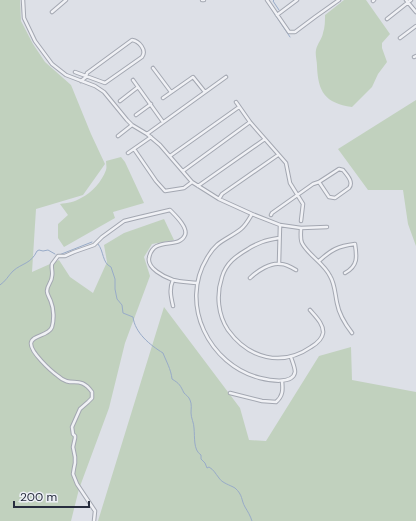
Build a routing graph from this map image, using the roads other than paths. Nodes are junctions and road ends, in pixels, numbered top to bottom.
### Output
1 (23, 0) edge
2 (66, 0) edge
3 (267, 0) edge
4 (297, 0) edge
5 (339, 0) edge
6 (409, 1) edge
7 (52, 12) dead end
8 (416, 12) edge
9 (277, 15) junction
10 (387, 19) dead end
11 (416, 26) edge
12 (400, 38) dead end
13 (153, 68) dead end
14 (75, 72) dead end
15 (86, 76) junction
16 (226, 78) dead end
17 (133, 80) dead end
18 (81, 81) junction
19 (138, 87) junction
20 (171, 92) junction
21 (205, 92) junction
22 (163, 98) dead end
23 (120, 100) dead end
24 (236, 102) dead end
25 (151, 104) junction
26 (239, 107) junction
27 (136, 115) dead end
28 (163, 122) junction
29 (250, 122) junction
30 (132, 125) junction
31 (147, 134) junction
32 (118, 136) dead end
33 (151, 137) junction
34 (265, 138) junction
35 (134, 148) junction
36 (128, 153) dead end
37 (278, 155) junction
38 (170, 156) junction
39 (183, 171) junction
40 (192, 182) junction
41 (319, 182) junction
42 (198, 186) junction
43 (298, 195) junction
44 (219, 199) junction
45 (252, 214) junction
46 (271, 215) dead end
47 (301, 221) dead end
48 (280, 225) junction
49 (327, 227) dead end
50 (301, 228) junction
51 (280, 238) junction
52 (319, 261) junction
53 (279, 263) junction
54 (296, 270) dead end
55 (345, 273) dead end
56 (250, 278) dead end
57 (173, 280) junction
58 (197, 283) junction
59 (173, 306) dead end
60 (310, 310) dead end
61 (352, 333) dead end
62 (291, 357) junction
63 (282, 381) junction
64 (230, 393) dead end
65 (94, 521) edge

1 - 18 street
2 - 7 street
3 - 9 street
4 - 9 street
5 - 9 street
6 - 8 street
6 - 10 street
11 - 12 street
13 - 20 street
14 - 15 street
15 - 15 street
15 - 18 street
16 - 21 street
17 - 19 street
18 - 30 street
19 - 23 street
19 - 25 street
20 - 21 street
20 - 22 street
21 - 28 street
24 - 26 street
25 - 27 street
25 - 28 street
26 - 29 street
26 - 38 street
28 - 31 street
29 - 34 street
29 - 39 street
30 - 31 street
30 - 32 street
31 - 33 street
33 - 35 street
33 - 38 street
34 - 37 street
34 - 42 street
35 - 36 street
35 - 40 street
37 - 43 street
37 - 44 street
38 - 39 street
39 - 40 street
40 - 42 street
41 - 41 street
41 - 43 street
42 - 44 street
43 - 46 street
43 - 47 street
44 - 45 street
45 - 48 street
45 - 58 street
48 - 50 street
48 - 51 street
49 - 50 street
50 - 52 street
51 - 53 street
51 - 62 street
52 - 55 street
52 - 61 street
53 - 54 street
53 - 56 street
57 - 58 street
57 - 59 street
57 - 65 street
58 - 63 street
60 - 62 street
62 - 63 street
63 - 64 street

